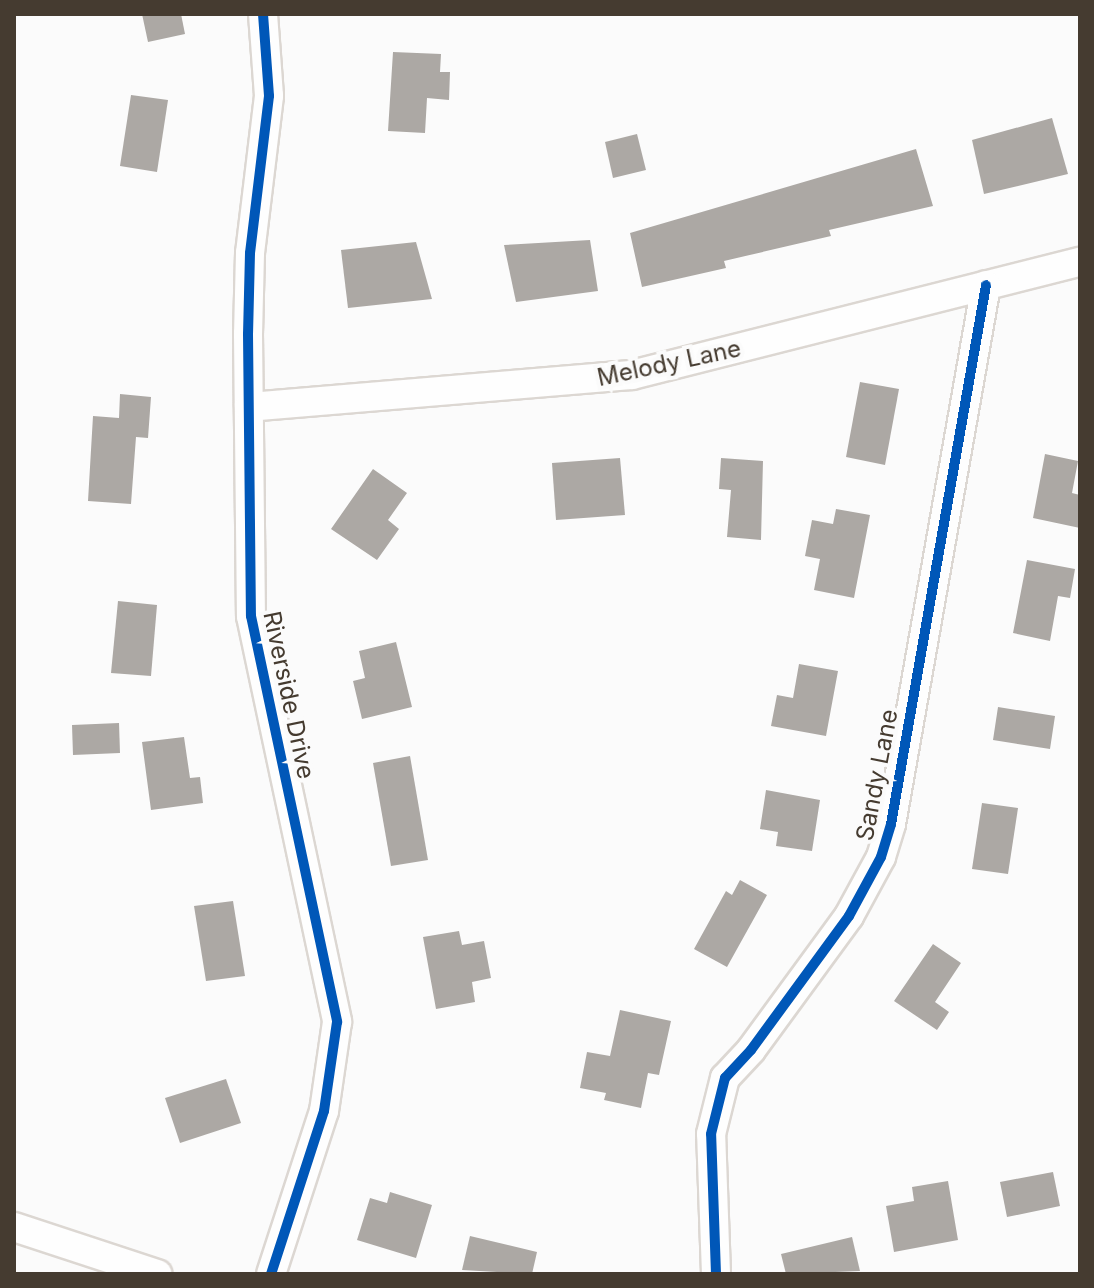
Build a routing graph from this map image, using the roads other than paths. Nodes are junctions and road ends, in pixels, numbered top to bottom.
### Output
1 (263, 14) edge
2 (1080, 262) edge
3 (986, 285) junction
4 (249, 407) junction
5 (14, 1227) edge
6 (157, 1274) edge
7 (271, 1274) edge
8 (716, 1274) edge

1 - 4 street, Riverside Drive
2 - 3 street, Melody Lane
3 - 4 street, Melody Lane
3 - 8 street, Sandy Lane
4 - 7 street, Riverside Drive
5 - 6 street

